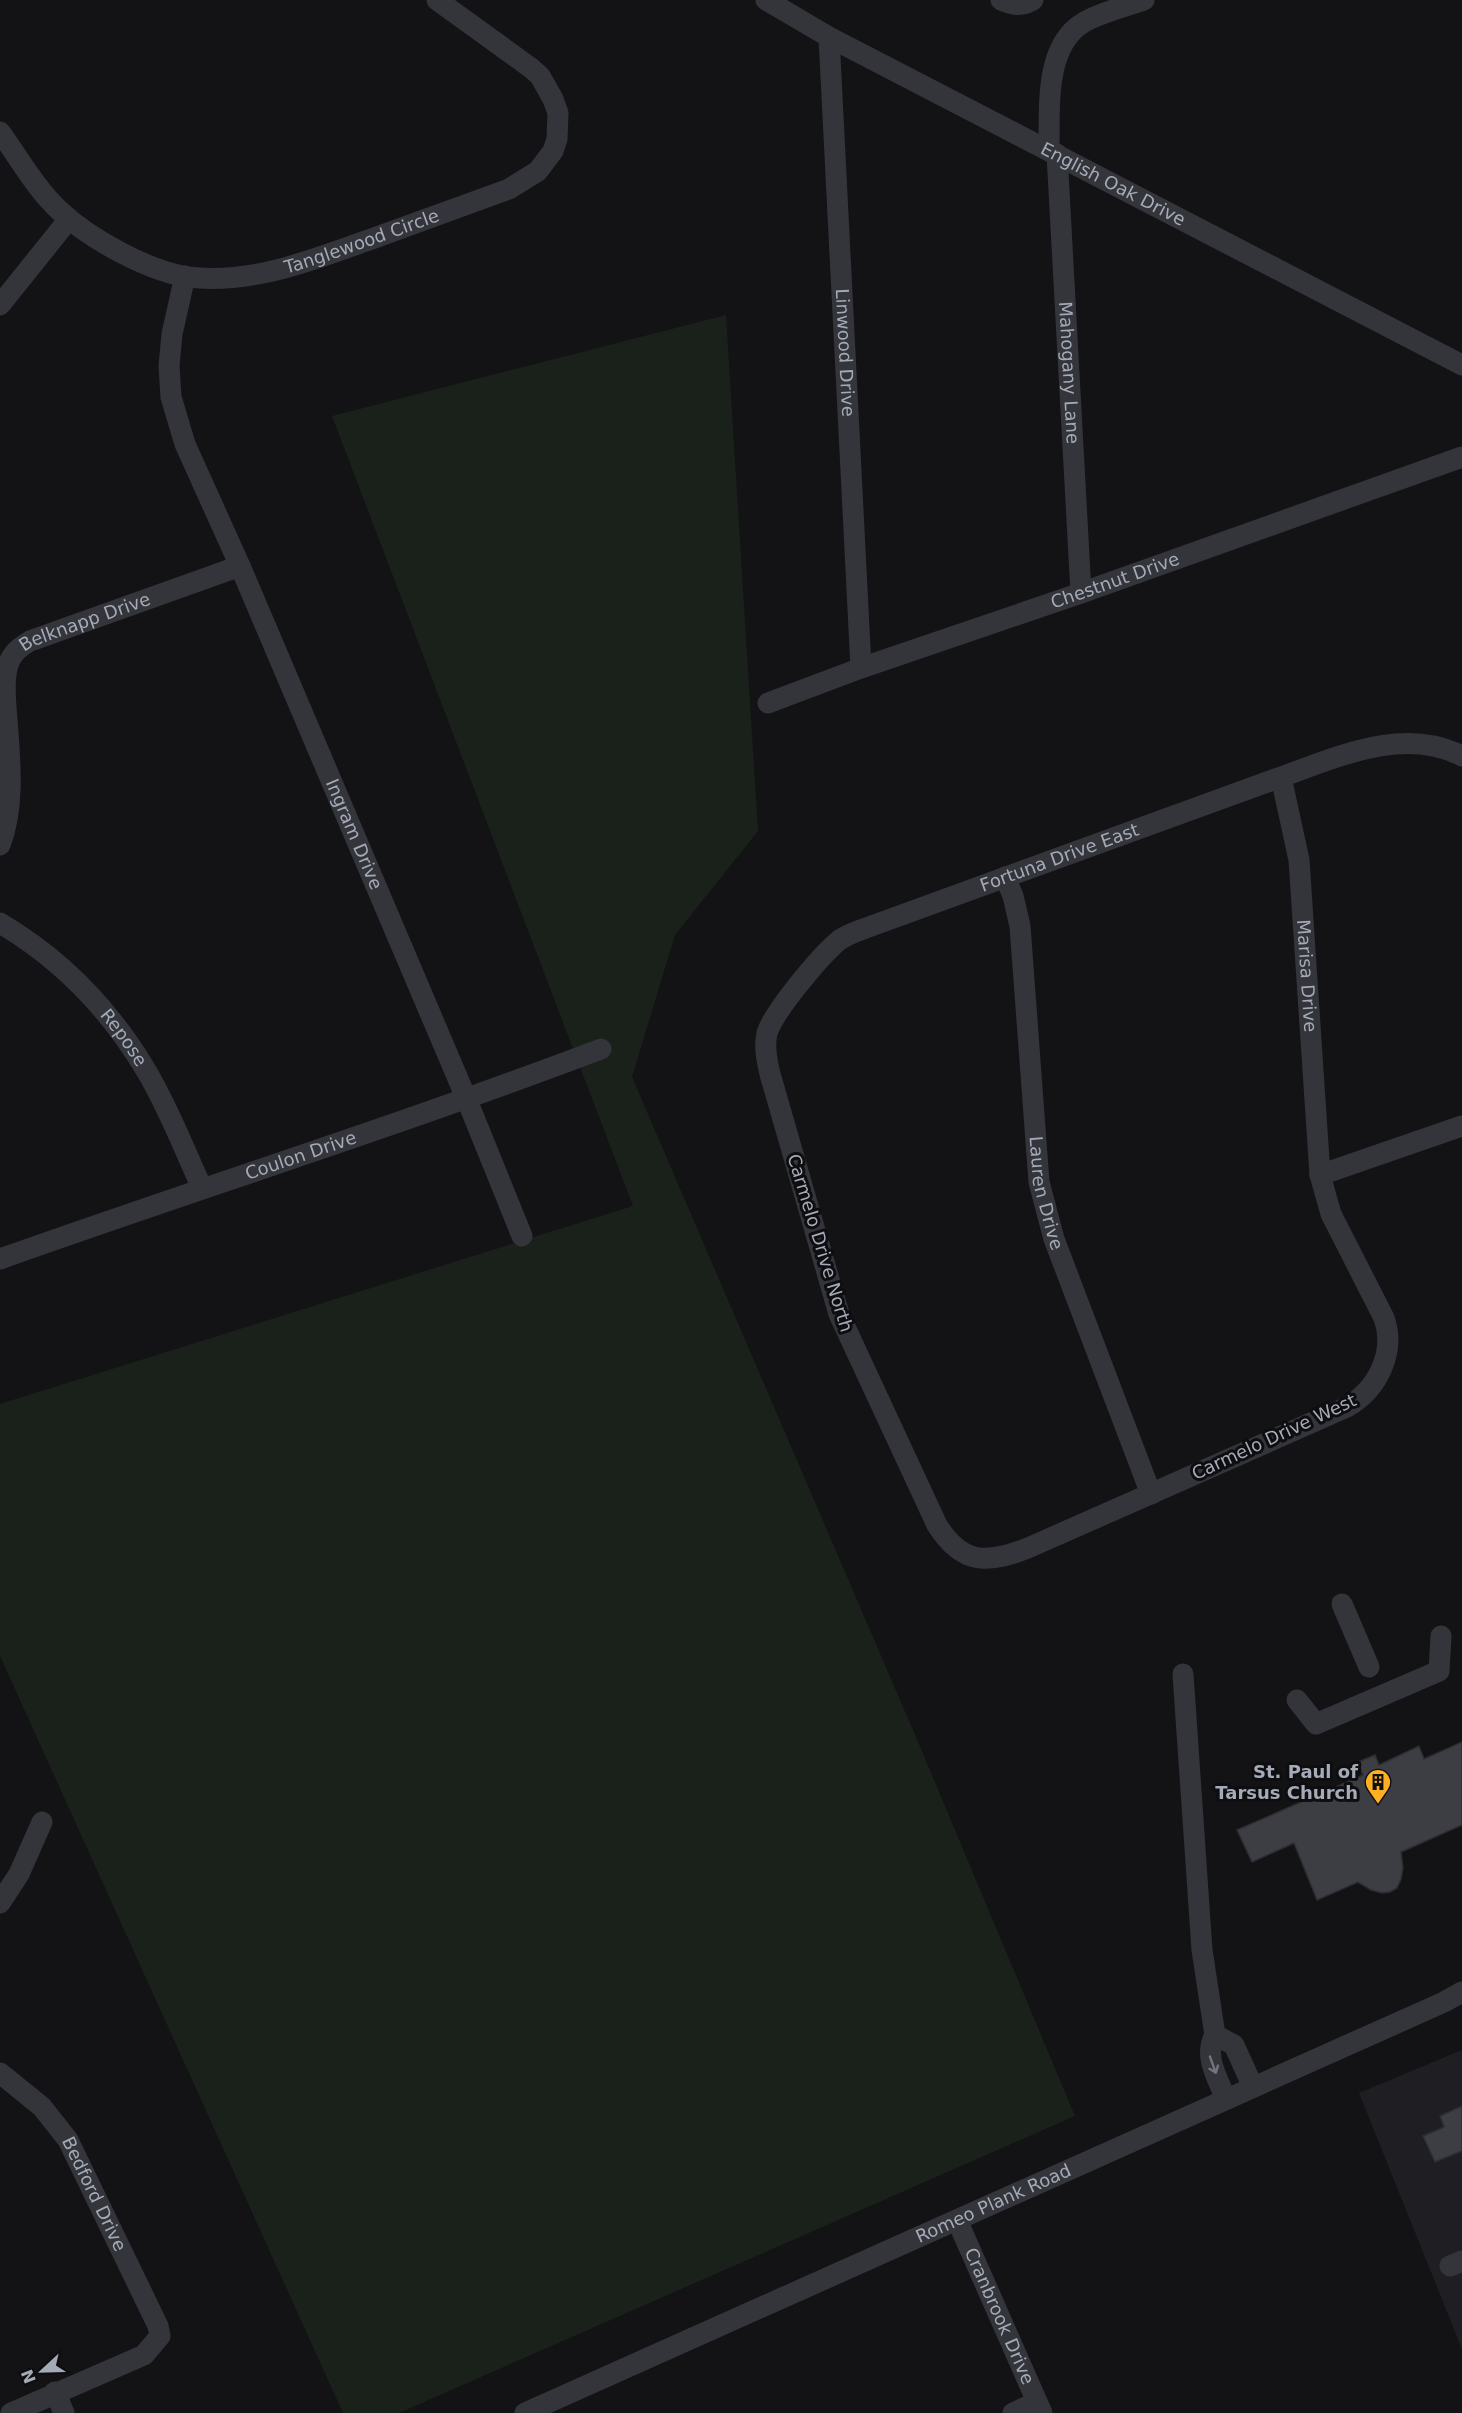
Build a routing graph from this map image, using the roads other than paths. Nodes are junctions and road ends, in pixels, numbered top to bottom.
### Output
1 (437, 0) edge
2 (766, 0) edge
3 (1000, 0) edge
4 (1033, 0) edge
5 (1144, 0) edge
6 (829, 38) junction
7 (0, 132) edge
8 (1053, 152) junction
9 (69, 219) junction
10 (185, 276) junction
11 (0, 305) edge
12 (1462, 365) edge
13 (1462, 458) edge
14 (240, 566) junction
15 (1081, 593) junction
16 (861, 668) junction
17 (768, 703) dead end
18 (1462, 756) edge
19 (1281, 777) junction
20 (0, 845) edge
21 (1005, 878) junction
22 (0, 923) edge
23 (795, 989) joint
24 (601, 1048) dead end
25 (467, 1100) junction
26 (1462, 1126) edge
27 (1320, 1175) junction
28 (202, 1188) junction
29 (522, 1236) dead end
30 (0, 1259) edge
31 (1151, 1494) junction
32 (961, 1552) joint
33 (1342, 1604) dead end
34 (1441, 1636) dead end
35 (1369, 1668) dead end
36 (1183, 1674) dead end
37 (1297, 1700) dead end
38 (42, 1822) dead end
39 (0, 1903) edge
40 (1461, 1993) edge
41 (1215, 2035) junction
42 (0, 2073) edge
43 (1253, 2087) junction
44 (1226, 2099) junction
45 (957, 2220) junction
46 (55, 2392) junction
47 (1039, 2407) edge
48 (18, 2412) edge
49 (64, 2413) edge
50 (525, 2413) edge
51 (1013, 2413) edge

1 - 10 street, Tanglewood Circle
2 - 6 street, English Oak Drive
3 - 4 street
5 - 8 street, Mahogany Lane
6 - 8 street, English Oak Drive
6 - 16 street, Linwood Drive
7 - 9 street, Tanglewood Circle
8 - 12 street, English Oak Drive
8 - 15 street, Mahogany Lane
9 - 10 street, Tanglewood Circle
9 - 11 street
10 - 14 street, Ingram Drive
13 - 15 street, Chestnut Drive
14 - 20 street, Belknapp Drive
14 - 25 street, Ingram Drive
15 - 16 street, Chestnut Drive
16 - 17 street, Chestnut Drive
18 - 19 street, Fortuna Drive East
19 - 21 street, Fortuna Drive East
19 - 27 street, Marisa Drive
21 - 23 street, Fortuna Drive East
21 - 31 street, Lauren Drive
22 - 28 street, Repose
23 - 32 street, Carmelo Drive North
24 - 25 street, Coulon Drive
25 - 28 street, Coulon Drive
25 - 29 street, Ingram Drive
26 - 27 street
27 - 31 street, Carmelo Drive West
28 - 30 street, Coulon Drive
31 - 32 street, Carmelo Drive West
33 - 35 street
34 - 37 street
36 - 41 street
38 - 39 street
40 - 43 street, Romeo Plank Road
41 - 43 street
41 -> 44 street
42 - 46 street, Bedford Drive
43 - 44 street, Romeo Plank Road
44 - 45 street, Romeo Plank Road
45 - 47 street, Cranbrook Drive
45 - 50 street, Romeo Plank Road
46 - 48 street
46 - 49 street
47 - 51 street

